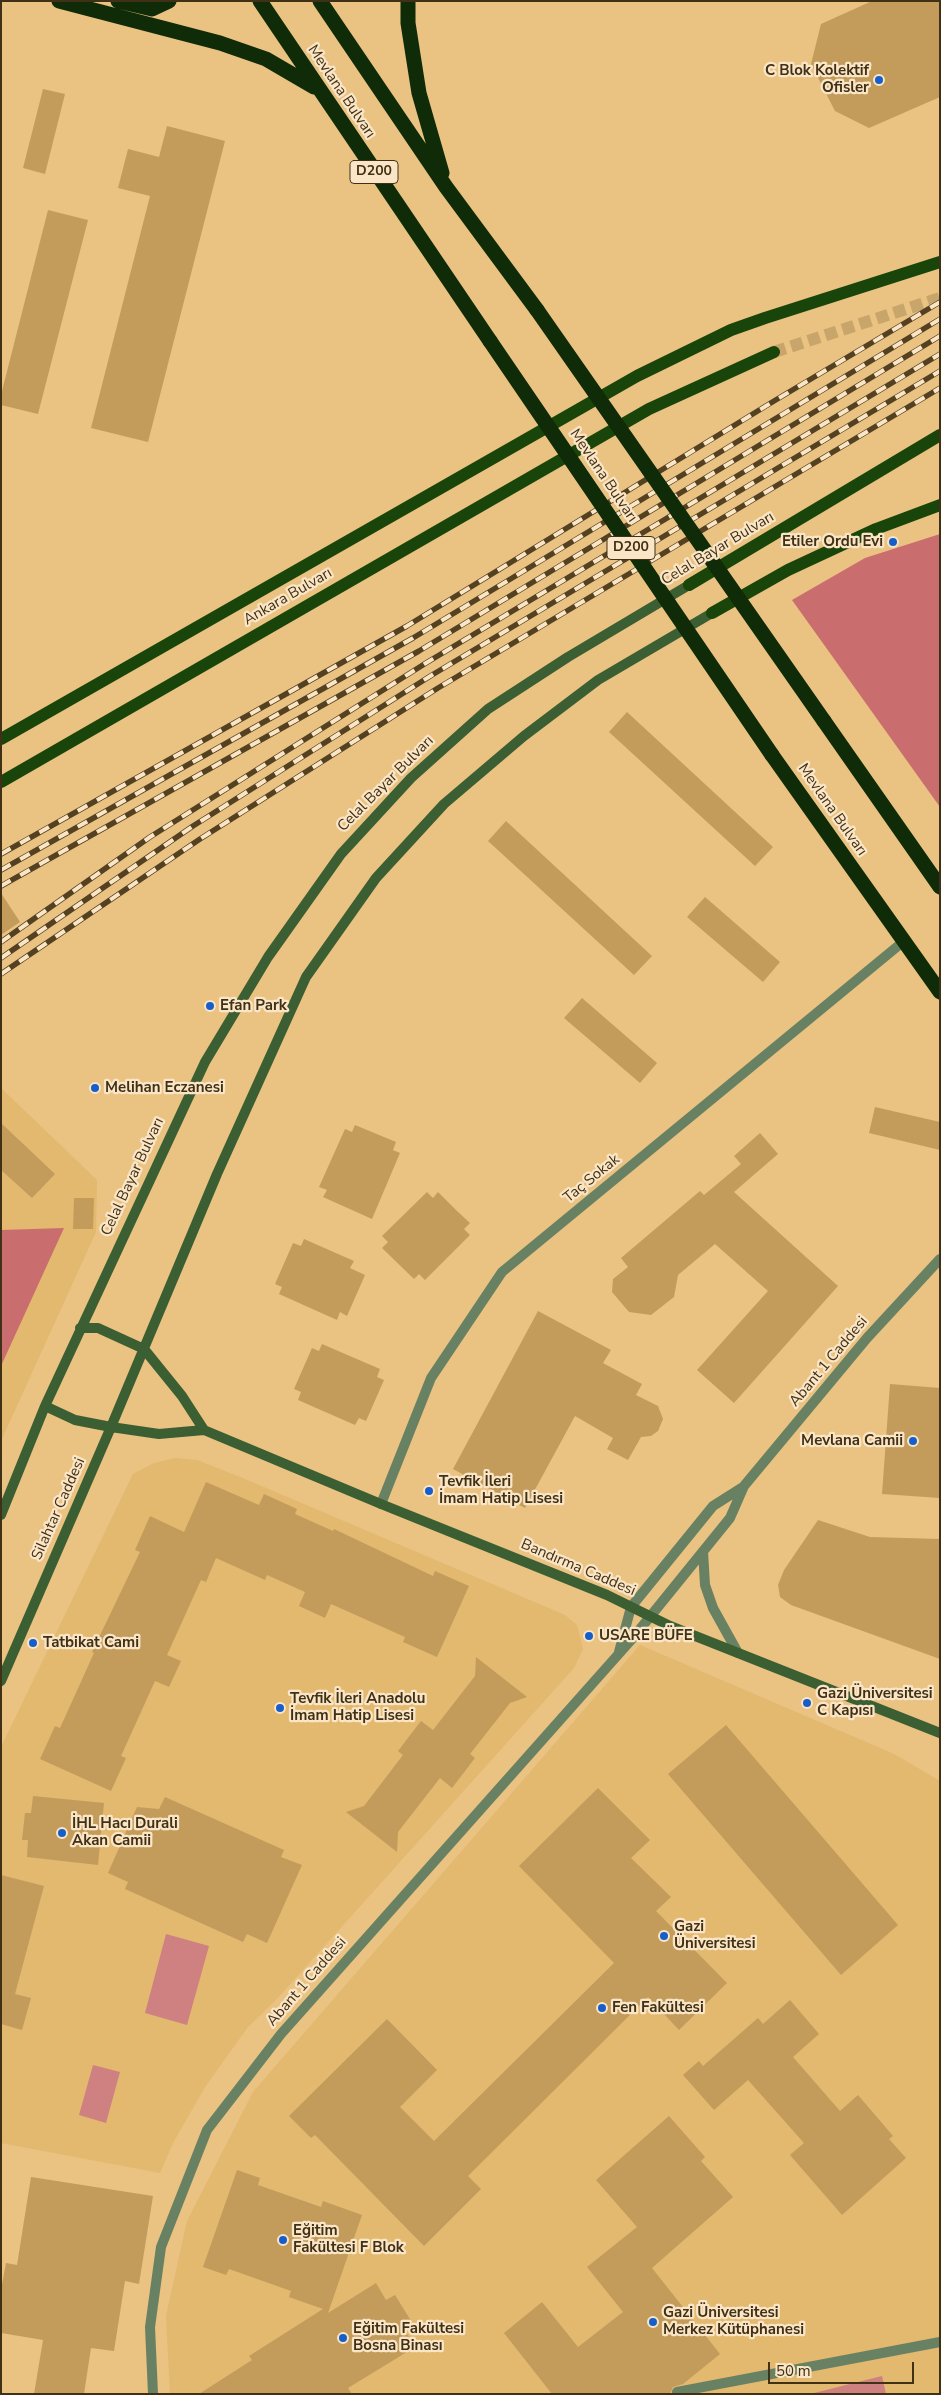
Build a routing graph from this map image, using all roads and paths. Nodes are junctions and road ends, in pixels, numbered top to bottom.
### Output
1 (59, 1) edge
2 (118, 1) edge
3 (169, 1) edge
4 (260, 1) edge
5 (320, 1) edge
6 (408, 1) edge
7 (317, 89) junction
8 (446, 187) junction
9 (940, 262) edge
10 (774, 352) tunnel mouth
11 (940, 435) edge
12 (940, 505) edge
13 (689, 585) joint
14 (712, 614) joint
15 (1, 740) edge
16 (1, 782) edge
17 (940, 887) edge
18 (904, 941) junction
19 (940, 992) edge
20 (940, 1259) edge
21 (80, 1328) junction
22 (144, 1349) junction
23 (44, 1406) junction
24 (111, 1427) junction
25 (204, 1430) junction
26 (744, 1486) junction
27 (381, 1504) junction
28 (1, 1514) edge
29 (703, 1551) junction
30 (631, 1607) junction
31 (651, 1617) junction
32 (738, 1653) junction
33 (618, 1656) junction
34 (1, 1681) edge
35 (940, 1733) edge
36 (940, 2342) edge
37 (677, 2392) dead end
38 (153, 2394) edge

1 - 7 highway
2 - 3 highway
4 - 7 highway, Mevlana Bulvarı / D200
5 - 8 highway
6 - 8 highway
7 - 18 highway, Mevlana Bulvarı / D200, bridge
8 - 17 highway, bridge
9 - 15 main road, Ankara Bulvarı
10 - 16 main road, Ankara Bulvarı
11 - 13 main road, Celal Bayar Bulvarı
12 - 14 main road
13 - 21 main road, Celal Bayar Bulvarı
14 - 22 main road
18 - 19 highway, Mevlana Bulvarı / D200
18 - 27 street, Taç Sokak
20 - 26 street, Abant 1 Caddesi
21 - 22 main road
21 - 23 main road
22 - 24 main road, Silahtar Caddesi
22 - 25 main road
23 - 24 main road, Bandırma Caddesi
23 - 28 main road
24 - 25 main road, Bandırma Caddesi
24 - 34 main road, Silahtar Caddesi
25 - 27 main road, Bandırma Caddesi
26 - 29 street, Abant 1 Caddesi
26 - 30 street, Abant 1 Caddesi
27 - 30 main road, Bandırma Caddesi
29 - 31 street, Abant 1 Caddesi
29 - 32 street
30 - 31 main road, Bandırma Caddesi
30 - 33 street, Abant 1 Caddesi
31 - 32 main road, Bandırma Caddesi
31 - 33 street, Abant 1 Caddesi
32 - 35 main road, Bandırma Caddesi
33 - 38 street, Abant 1 Caddesi
36 - 37 street

